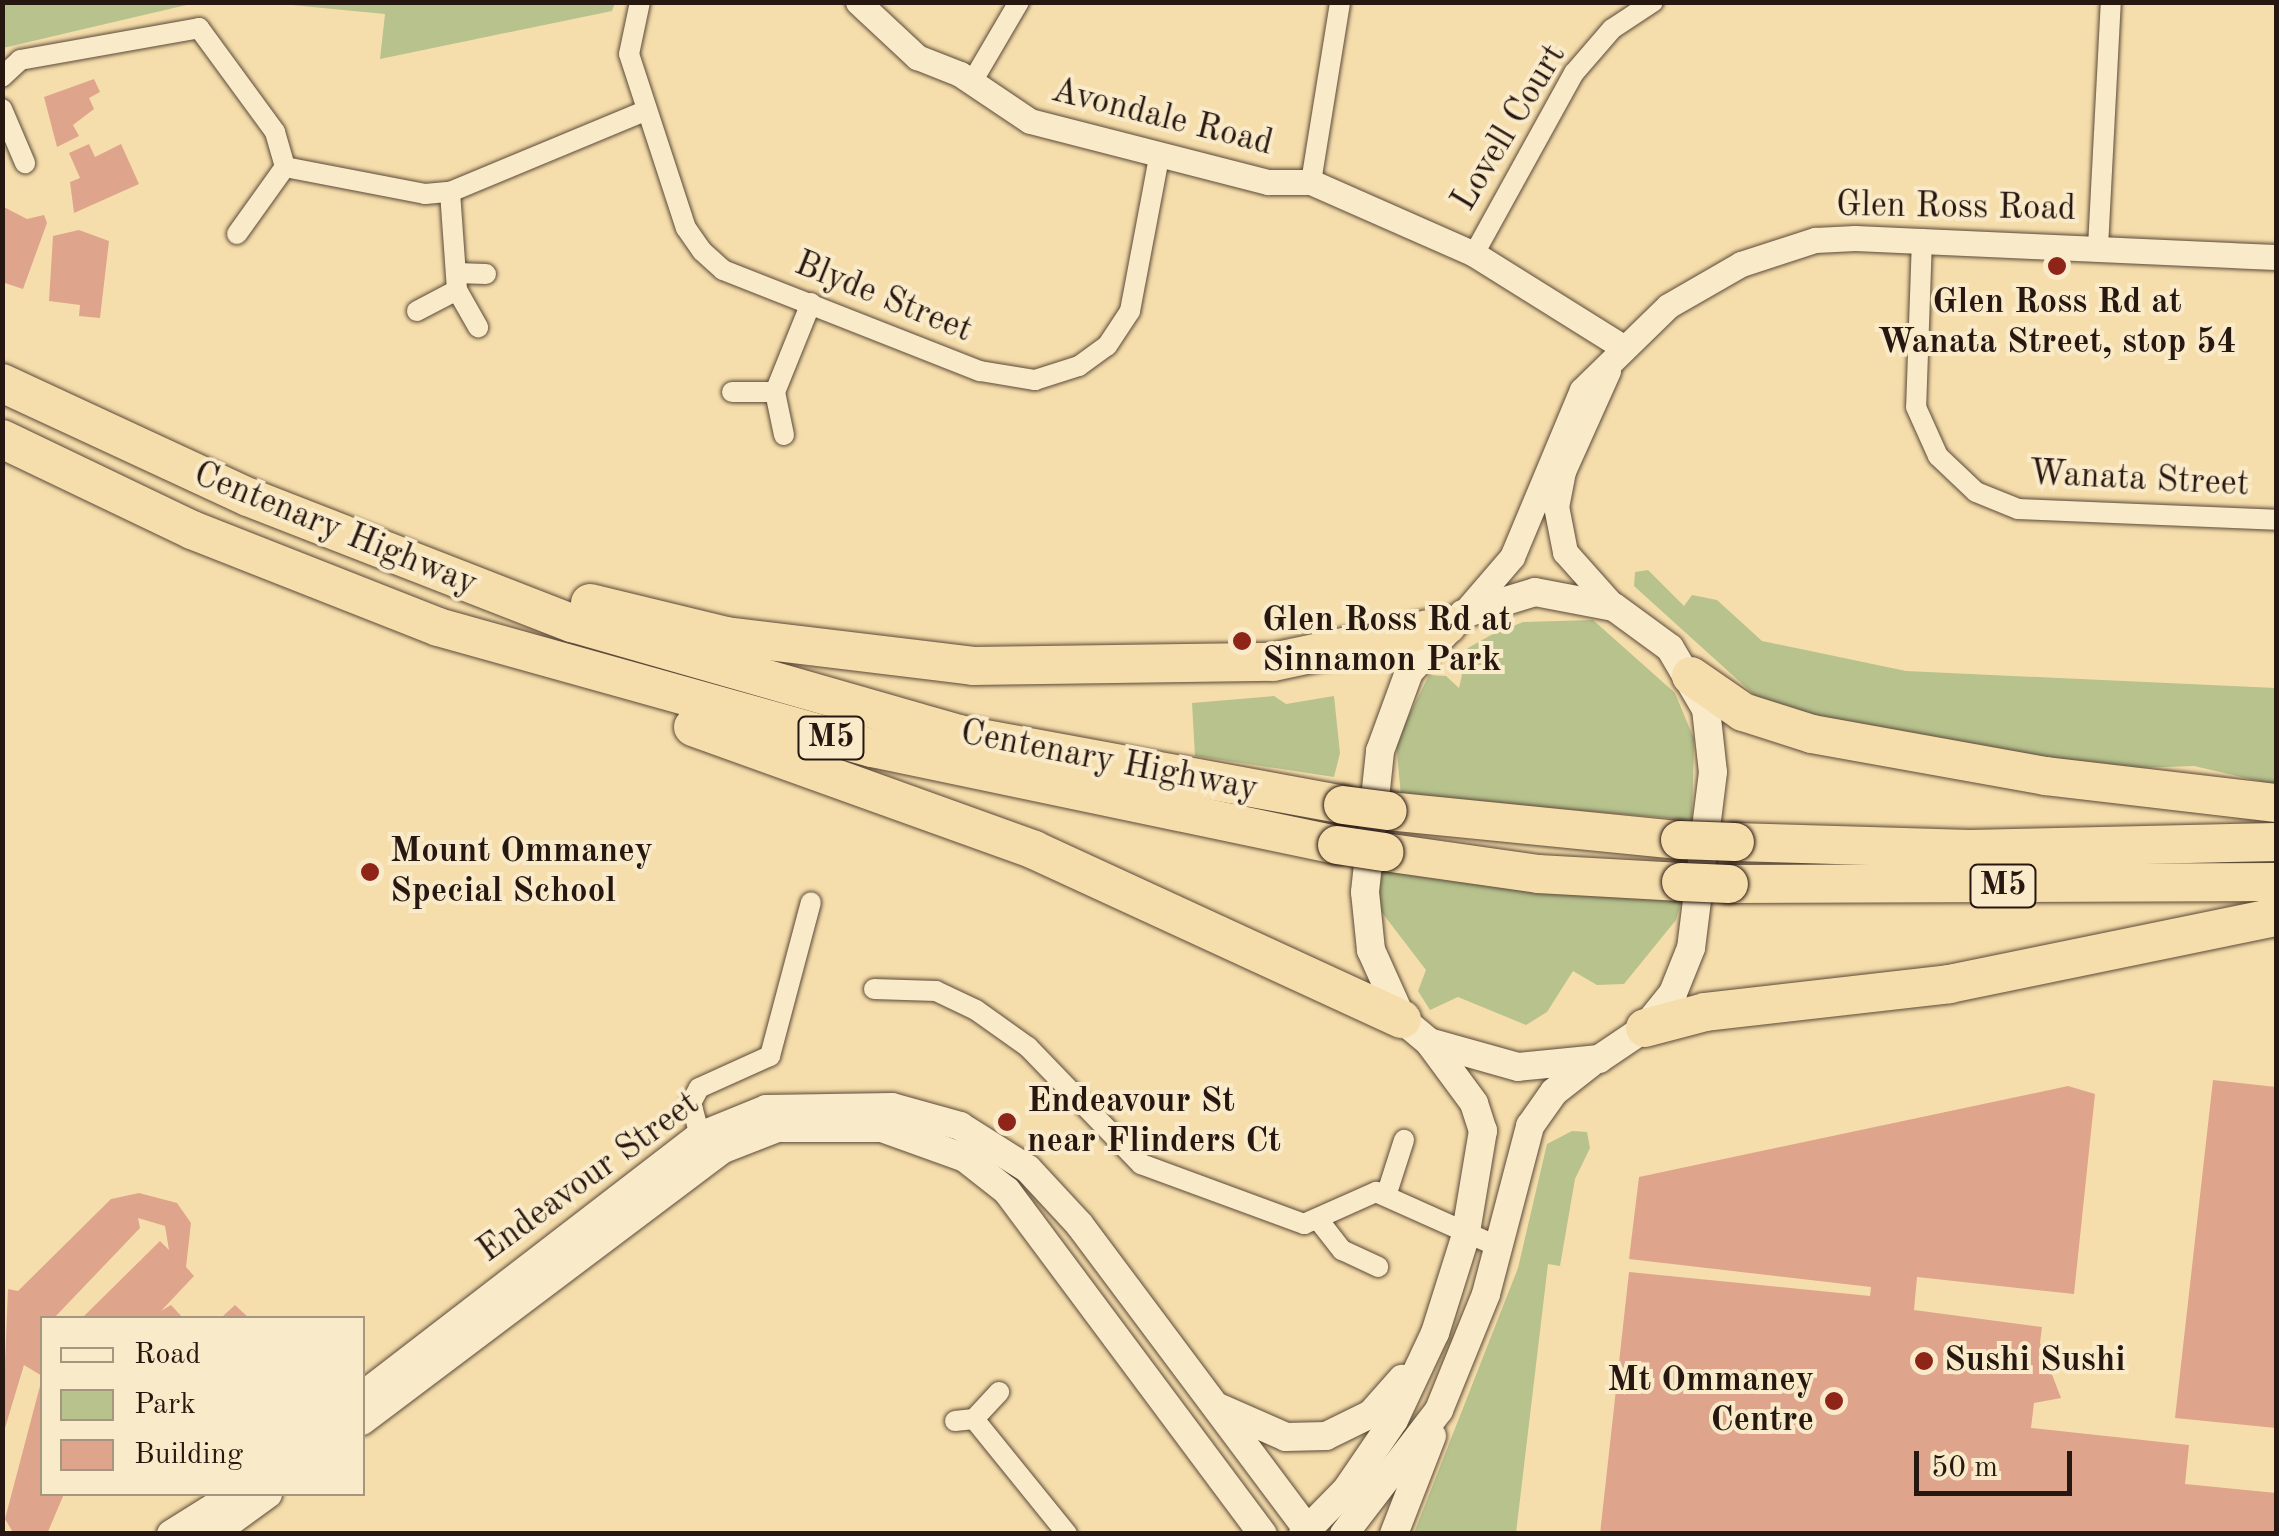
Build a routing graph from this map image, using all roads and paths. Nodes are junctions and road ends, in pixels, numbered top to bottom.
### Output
1 (640, 2) edge
2 (858, 2) edge
3 (1019, 2) edge
4 (1340, 2) edge
5 (1653, 2) edge
6 (2111, 2) edge
7 (2, 77) edge
8 (972, 82) junction
9 (647, 110) junction
10 (4, 122) edge
11 (1159, 158) junction
12 (24, 163) dead end
13 (286, 168) junction
14 (1311, 182) junction
15 (450, 192) junction
16 (237, 234) dead end
17 (1922, 239) junction
18 (2098, 247) junction
19 (1474, 254) junction
20 (2276, 257) edge
21 (486, 274) dead end
22 (457, 282) junction
23 (812, 303) junction
24 (417, 311) dead end
25 (478, 327) dead end
26 (1618, 355) junction
27 (2, 383) edge
28 (732, 392) dead end
29 (776, 392) junction
30 (784, 434) dead end
31 (2, 439) edge
32 (2276, 520) edge
33 (335, 590) junction
34 (516, 602) junction
35 (1614, 607) junction
36 (1455, 620) junction
37 (1691, 676) junction
38 (2276, 803) edge
39 (2276, 842) edge
40 (2276, 882) edge
41 (811, 902) dead end
42 (2276, 917) edge
43 (874, 989) dead end
44 (1645, 1028) junction
45 (1416, 1031) junction
46 (1599, 1058) junction
47 (700, 1136) junction
48 (1404, 1140) dead end
49 (1386, 1196) junction
50 (1320, 1222) junction
51 (1464, 1238) junction
52 (1499, 1247) junction
53 (1378, 1267) dead end
54 (1433, 1337) junction
55 (999, 1392) dead end
56 (365, 1394) edge
57 (1214, 1405) junction
58 (1439, 1410) junction
59 (365, 1420) edge
60 (232, 1496) edge
61 (265, 1496) edge
62 (1306, 1530) edge
63 (171, 1534) edge
64 (213, 1534) edge
65 (1067, 1534) edge
66 (1263, 1534) edge
67 (1344, 1534) edge
68 (1394, 1534) edge

1 - 9 street, Blyde Street
2 - 8 street, Avondale Road
3 - 8 street
4 - 14 street
5 - 19 street, Lovell Court
6 - 18 street
7 - 13 street
8 - 11 street, Avondale Road
9 - 15 street
9 - 23 street, Blyde Street
10 - 12 street
11 - 14 street, Avondale Road
11 - 23 street, Blyde Street
13 - 15 street
13 - 16 street
14 - 19 street, Avondale Road
15 - 22 street
17 - 18 street, Glen Ross Road
17 - 26 street, Glen Ross Road
17 - 32 street, Wanata Street
18 - 20 street, Glen Ross Road
19 - 26 street, Avondale Road
21 - 22 street
22 - 24 street
22 - 25 street
23 - 29 street
26 - 35 street, Glen Ross Road
26 - 36 street, Glen Ross Road
27 - 34 highway, Centenary Highway / M5
28 - 29 street
29 - 30 street
31 - 33 highway, Centenary Highway / M5
33 - 40 highway, Centenary Highway / M5, bridge
33 - 45 highway
34 - 36 highway
34 - 39 highway, Centenary Highway / M5, bridge
35 - 36 main road
35 - 37 main road
36 - 45 main road
37 - 38 highway
37 - 44 main road
41 - 47 street
42 - 44 highway
43 - 50 street
44 - 46 main road
45 - 46 main road
45 - 51 main road
46 - 52 main road
47 - 56 main road, Endeavour Street
47 - 57 main road, Endeavour Street
48 - 49 street
49 - 50 street
49 - 51 street
50 - 53 street
51 - 52 street
51 - 54 main road
52 - 58 main road
54 - 57 main road
54 - 62 main road
55 - 65 street
57 - 62 main road, Endeavour Street
58 - 67 main road
58 - 68 main road
59 - 66 main road, Endeavour Street
60 - 63 main road
61 - 64 main road

